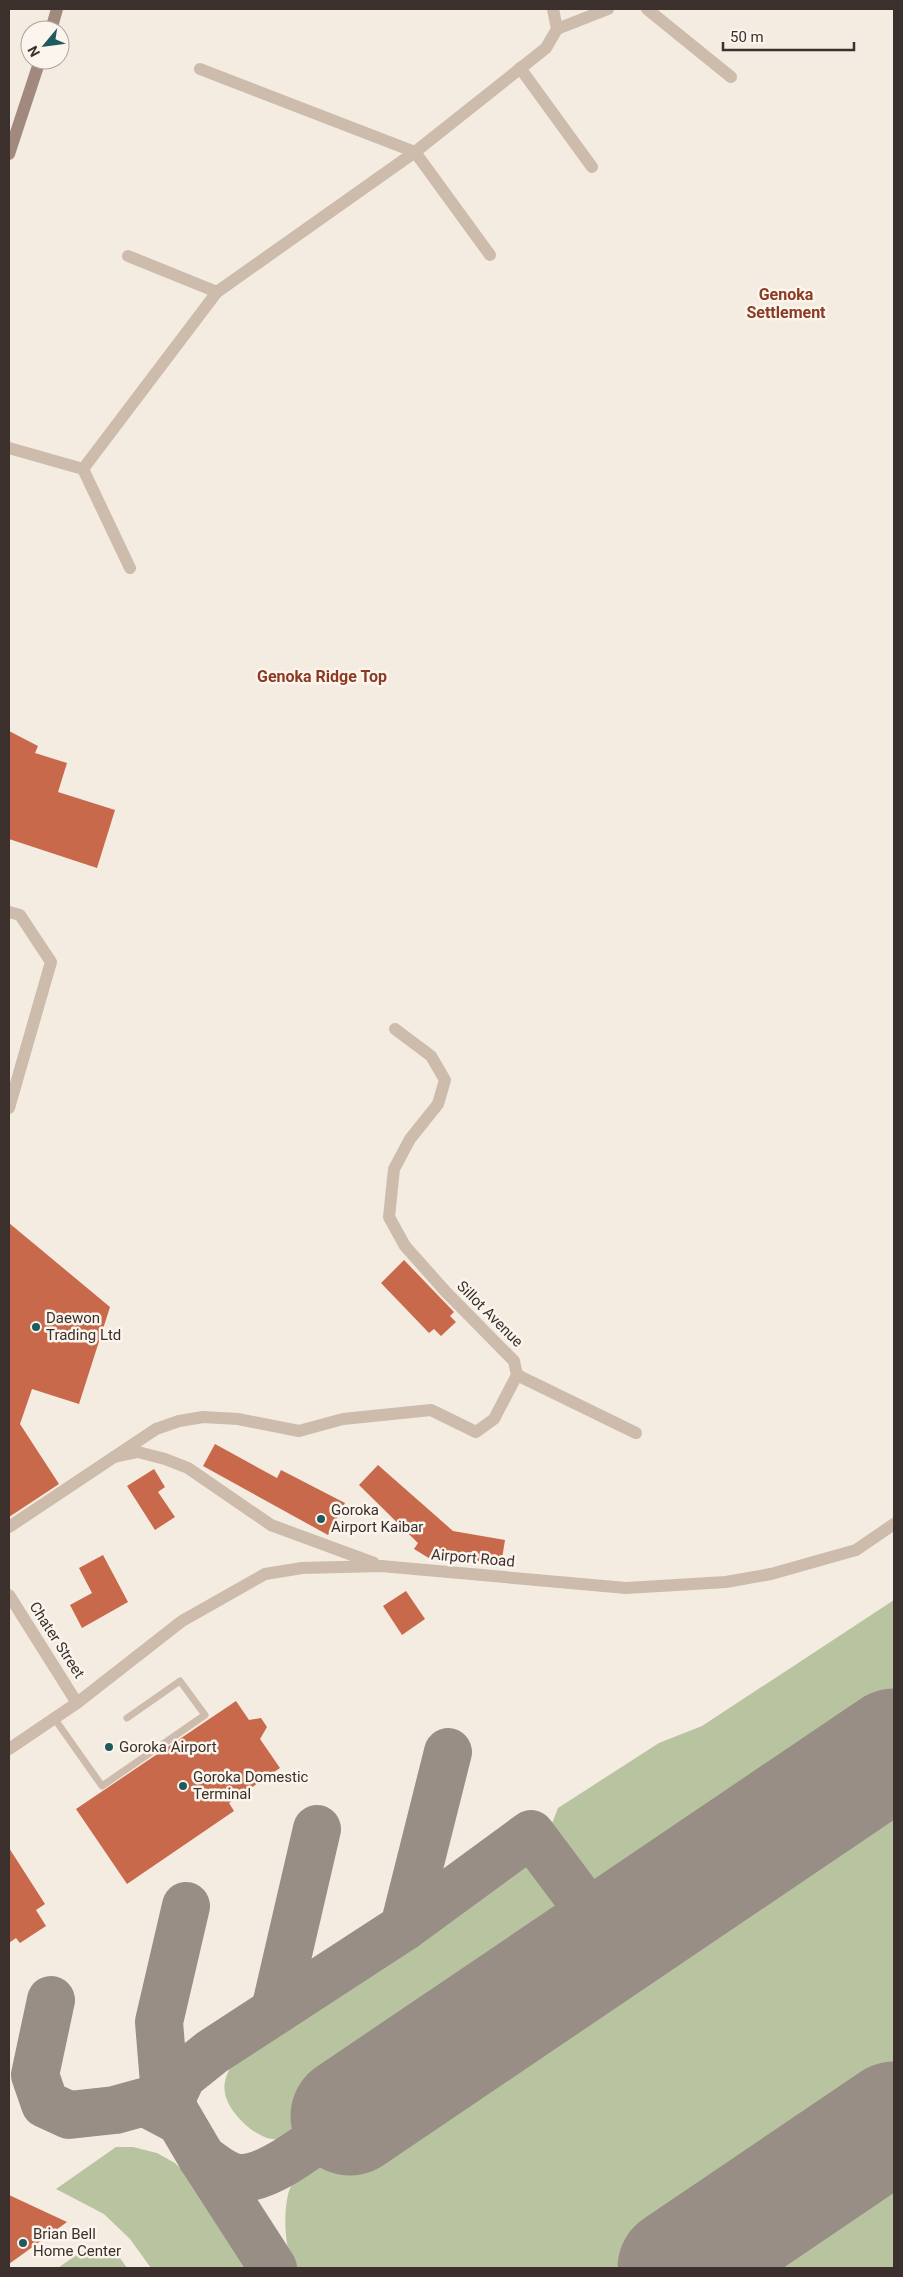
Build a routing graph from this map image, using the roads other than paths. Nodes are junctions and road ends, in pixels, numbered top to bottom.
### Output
1 (553, 9) edge
2 (608, 9) edge
3 (647, 9) edge
4 (557, 28) junction
5 (520, 68) junction
6 (200, 69) dead end
7 (37, 70) edge
8 (731, 77) dead end
9 (415, 152) junction
10 (9, 154) edge
11 (592, 167) dead end
12 (490, 255) dead end
13 (128, 256) dead end
14 (217, 292) junction
15 (9, 448) edge
16 (83, 469) junction
17 (130, 568) dead end
18 (9, 912) edge
19 (395, 1029) dead end
20 (9, 1108) edge
21 (518, 1376) junction
22 (636, 1433) dead end
23 (114, 1457) junction
24 (894, 1524) edge
25 (9, 1527) edge
26 (381, 1566) junction
27 (9, 1595) edge
28 (77, 1703) junction
29 (54, 1718) junction
30 (126, 1718) dead end
31 (9, 1749) edge

1 - 4 street
2 - 4 street
3 - 8 street
4 - 5 street
5 - 9 street
5 - 11 street
6 - 9 street
7 - 10 street
9 - 12 street
9 - 14 street
13 - 14 street
14 - 16 street
15 - 16 street
16 - 17 street
18 - 20 street
19 - 21 street, Sillot Avenue
21 - 22 street
21 - 23 street
23 - 25 street
23 - 26 street
24 - 26 street, Airport Road
26 - 28 street, Airport Road
27 - 28 street, Chater Street
28 - 29 street, Airport Road
29 - 30 lane
29 - 31 street, Airport Road

